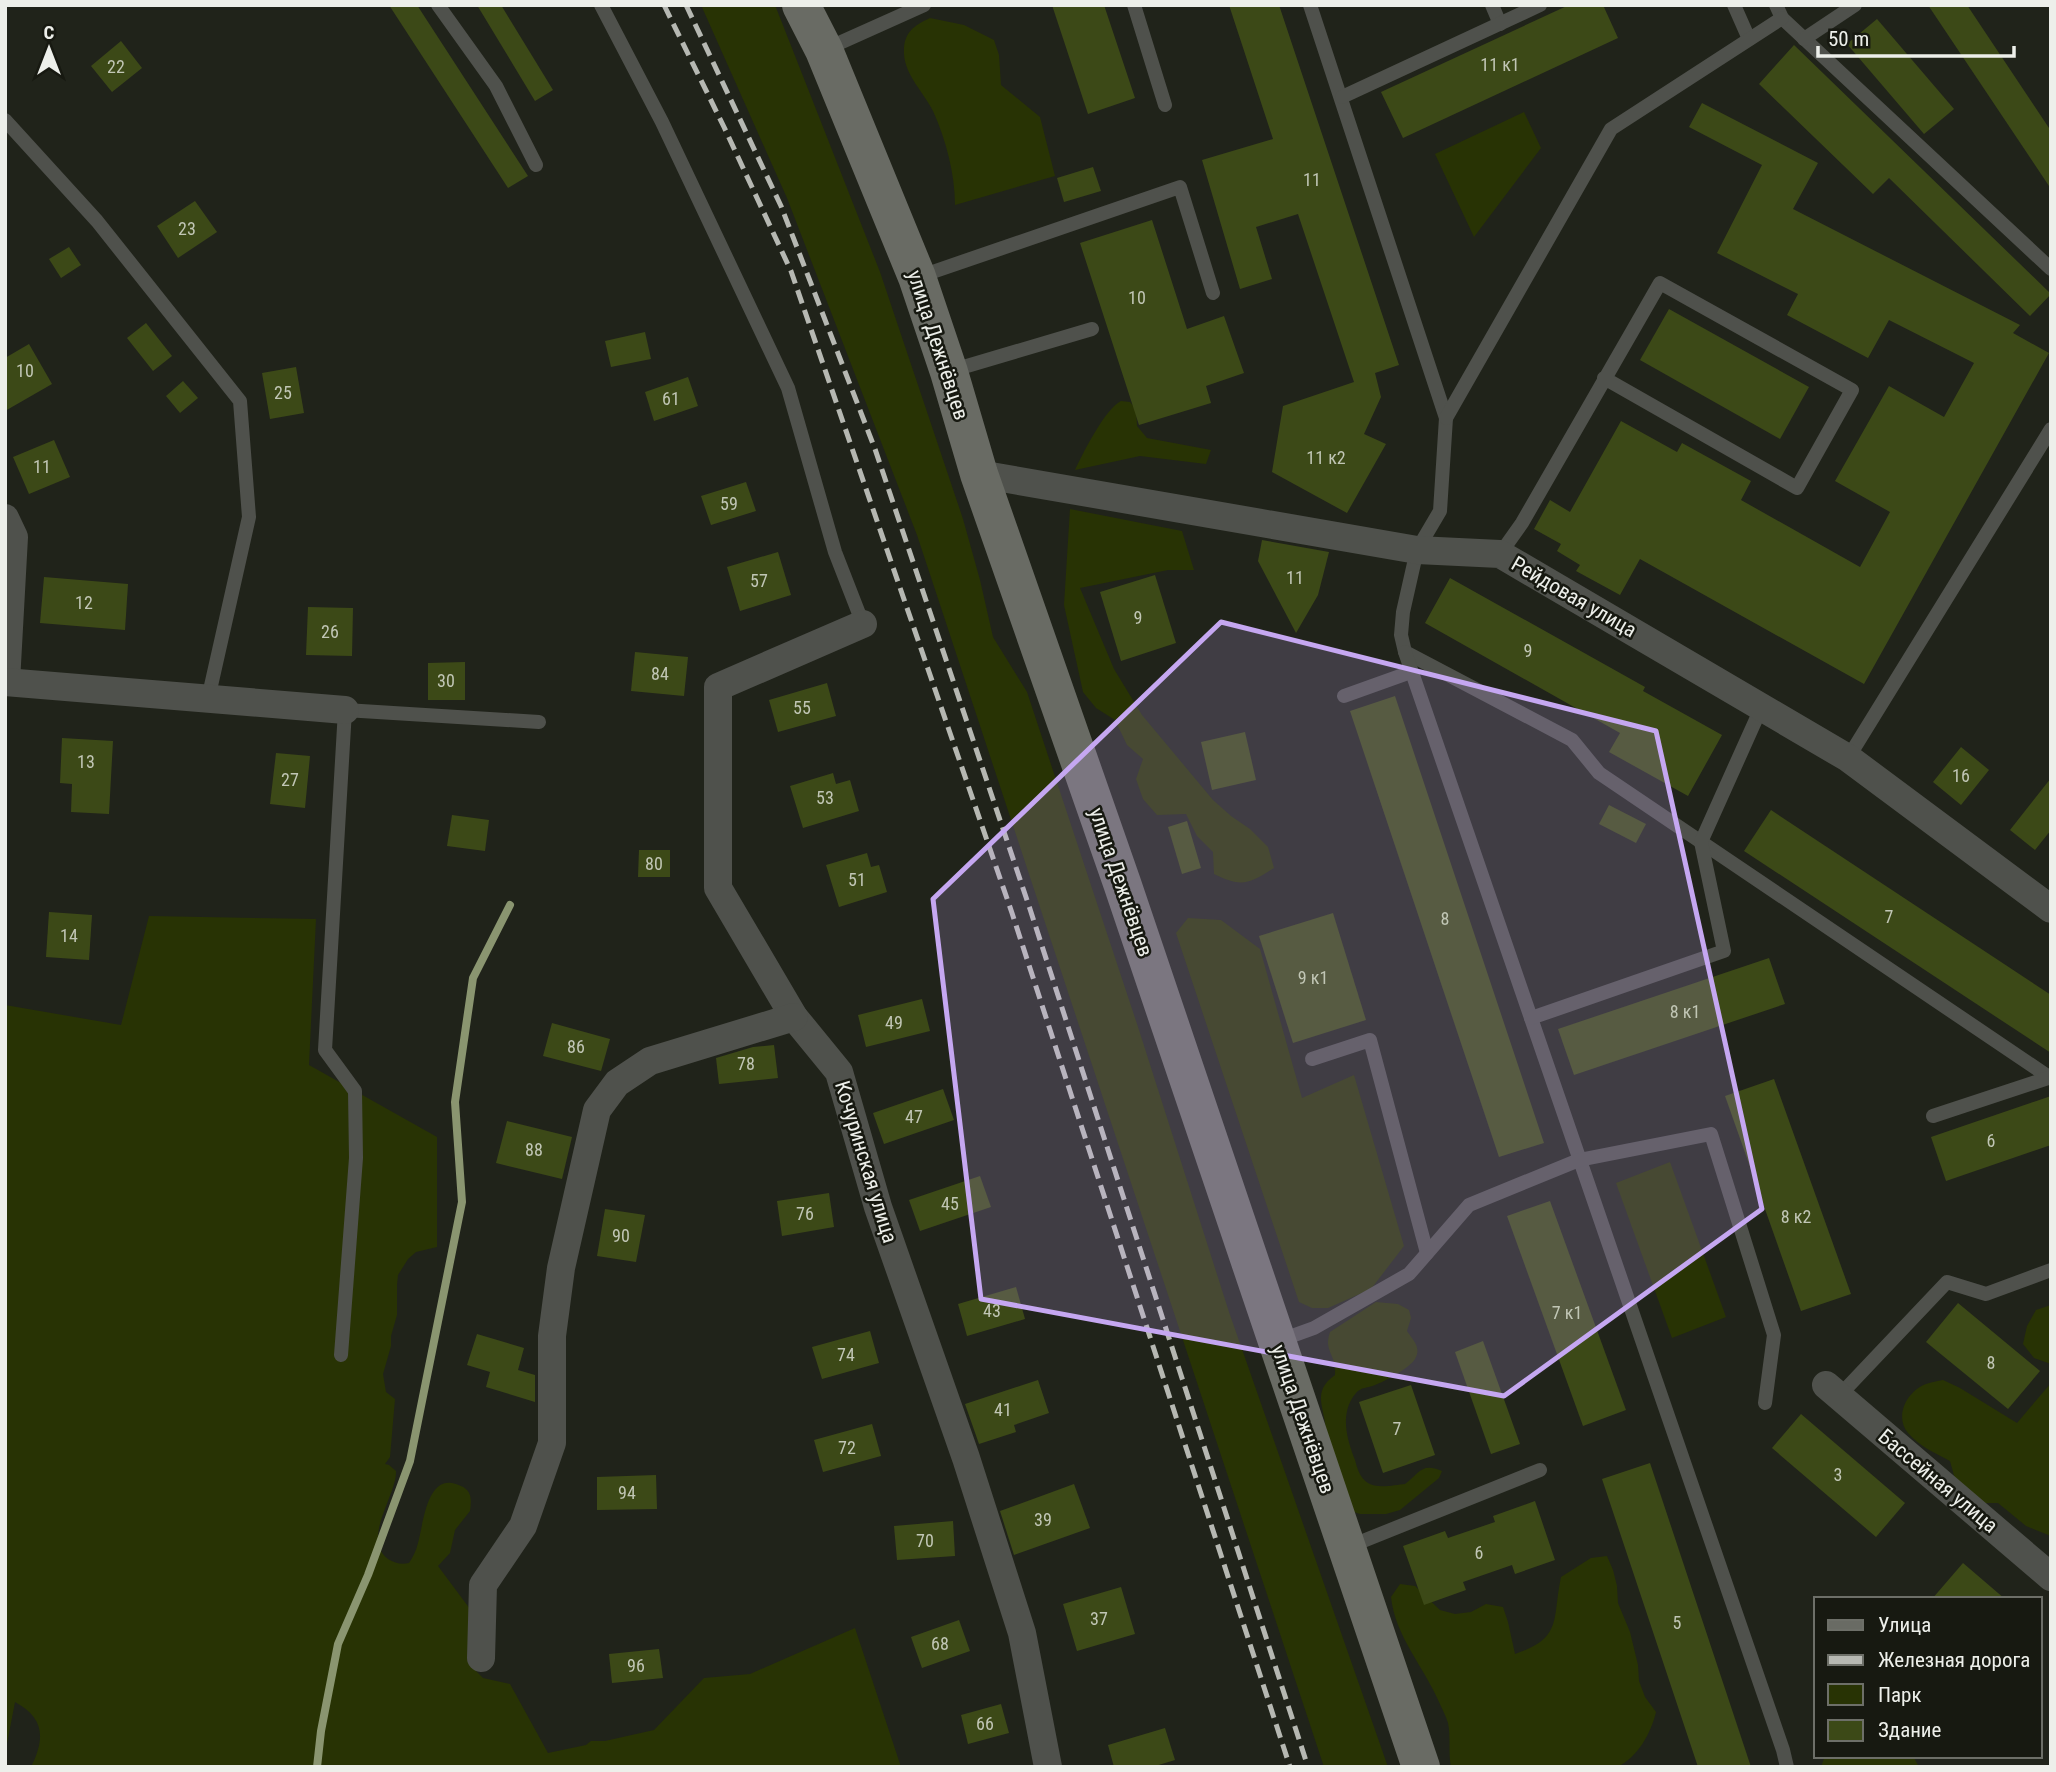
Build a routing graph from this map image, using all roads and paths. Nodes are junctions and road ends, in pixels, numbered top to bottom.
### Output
1 (438, 5) edge
2 (601, 5) edge
3 (800, 5) edge
4 (1134, 5) edge
5 (1310, 5) edge
6 (1492, 5) edge
7 (1540, 5) edge
8 (1734, 5) edge
9 (1855, 5) edge
10 (920, 6) edge
11 (1779, 11) edge
12 (1500, 24) junction
13 (1749, 39) junction
14 (1804, 39) junction
15 (824, 50) junction
16 (1342, 97) junction
17 (1164, 105) dead end
18 (5, 120) edge
19 (536, 165) dead end
20 (2051, 269) edge
21 (917, 277) junction
22 (1213, 293) dead end
23 (1093, 329) dead end
24 (948, 372) junction
25 (1604, 378) junction
26 (1446, 418) junction
27 (2051, 429) edge
28 (979, 474) junction
29 (5, 518) edge
30 (1417, 550) junction
31 (1500, 554) junction
32 (863, 624) joint
33 (1405, 652) junction
34 (1411, 672) junction
35 (6, 686) edge
36 (1344, 696) dead end
37 (208, 699) junction
38 (1762, 706) junction
39 (345, 710) junction
40 (539, 722) dead end
41 (1848, 758) junction
42 (1701, 842) junction
43 (2051, 909) edge
44 (794, 1017) junction
45 (1531, 1018) junction
46 (1312, 1059) dead end
47 (2050, 1077) edge
48 (1933, 1116) dead end
49 (1580, 1160) junction
50 (1427, 1253) junction
51 (2051, 1270) edge
52 (1277, 1342) junction
53 (341, 1355) dead end
54 (1832, 1390) joint
55 (1765, 1403) dead end
56 (1540, 1470) dead end
57 (1347, 1547) junction
58 (2051, 1577) edge
59 (481, 1658) dead end
60 (1048, 1767) edge
61 (1421, 1767) edge
62 (1787, 1767) edge

1 - 19 lane
2 - 32 lane
3 - 15 main road, улица Дежнёвцев
4 - 17 lane
5 - 16 lane
6 - 12 lane
7 - 12 lane
8 - 13 lane
9 - 14 lane
10 - 15 lane
11 - 13 lane
11 - 14 lane
12 - 16 lane
13 - 26 lane
14 - 20 lane
15 - 21 main road, улица Дежнёвцев
16 - 26 lane
18 - 37 lane
21 - 22 lane
21 - 24 main road, улица Дежнёвцев
23 - 24 lane
24 - 28 main road, улица Дежнёвцев
25 - 25 lane
25 - 31 lane
26 - 30 lane
27 - 41 lane
28 - 30 street, Рейдовая улица
28 - 52 main road, улица Дежнёвцев
29 - 35 street
30 - 31 street, Рейдовая улица
30 - 33 lane
31 - 38 street, Рейдовая улица
32 - 44 street, Кочуринская улица
33 - 34 lane
33 - 42 lane
34 - 36 lane
34 - 45 lane
35 - 37 street
37 - 39 street
38 - 41 street, Рейдовая улица
38 - 42 lane
39 - 40 lane
39 - 53 lane
41 - 43 street, Рейдовая улица
42 - 45 lane
42 - 47 lane
44 - 59 street
44 - 60 street, Кочуринская улица
45 - 49 lane
46 - 50 lane
47 - 48 lane
49 - 50 lane
49 - 55 lane
49 - 62 lane
50 - 52 lane
51 - 54 lane
52 - 57 main road, улица Дежнёвцев
54 - 58 street, Бассейная улица
56 - 57 lane
57 - 61 main road, улица Дежнёвцев

